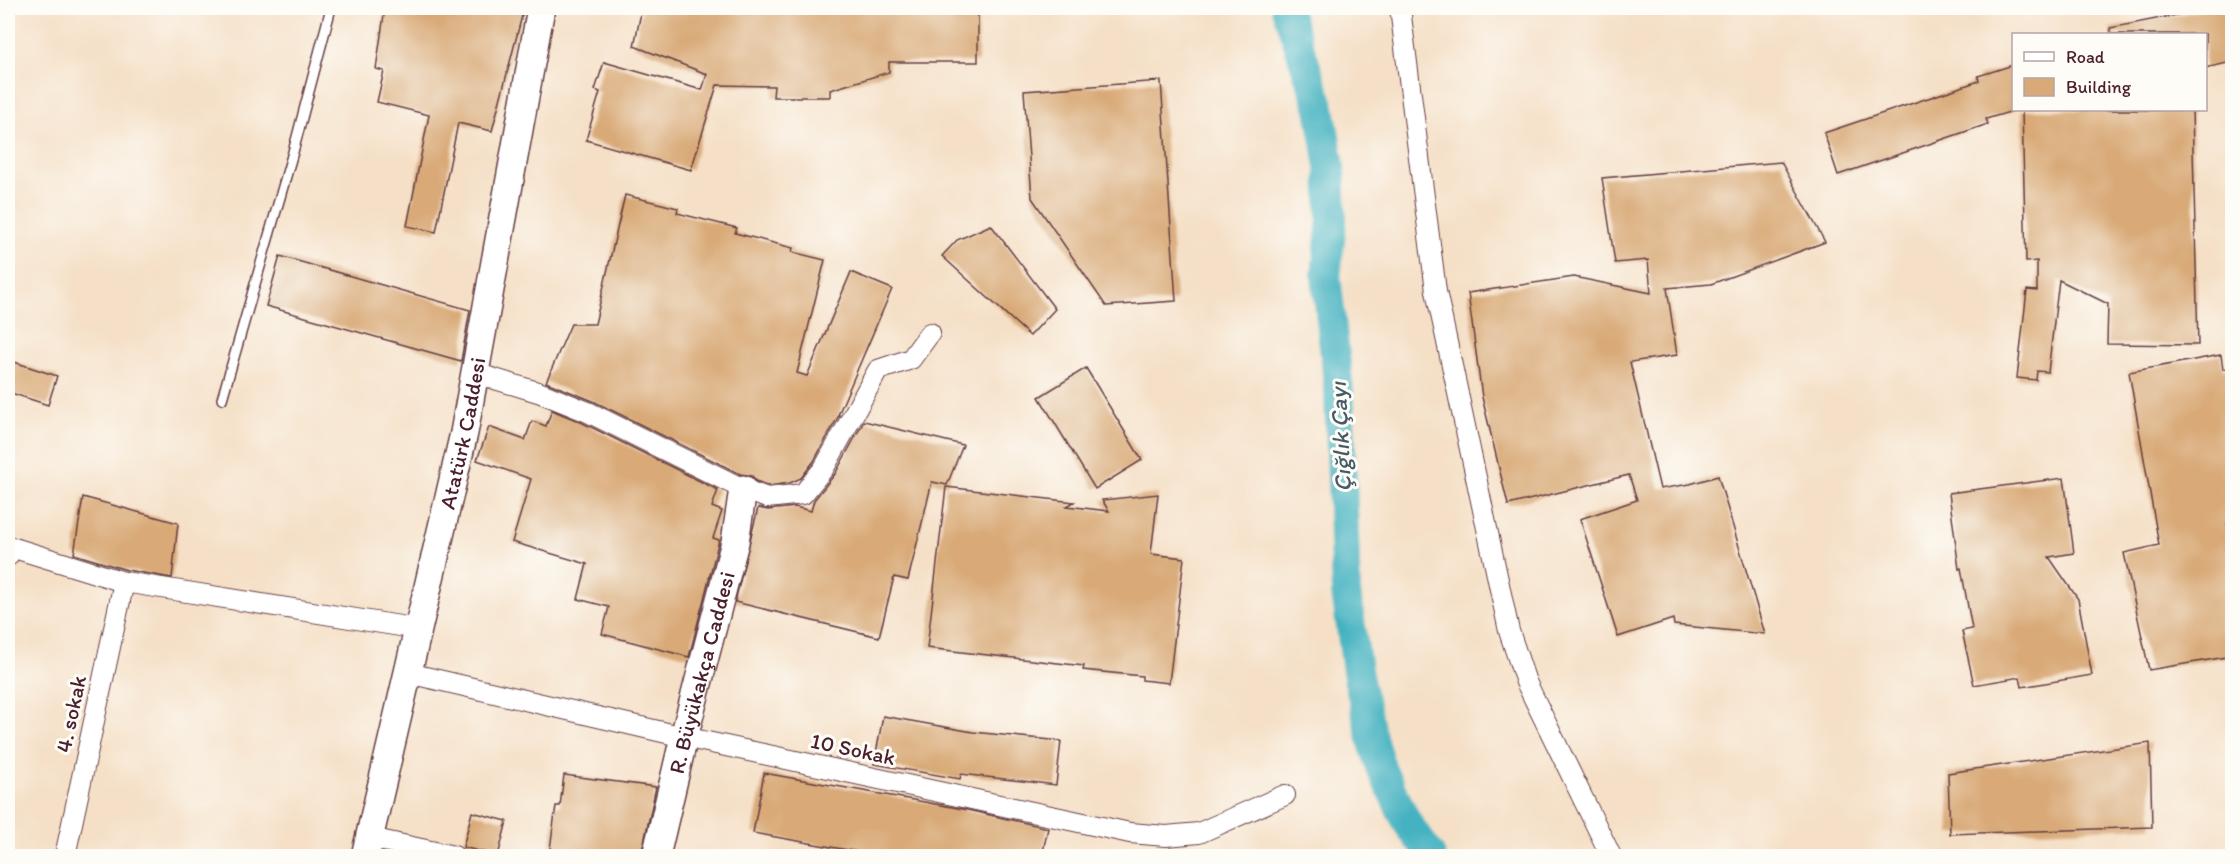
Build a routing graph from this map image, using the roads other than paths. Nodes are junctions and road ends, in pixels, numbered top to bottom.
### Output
1 (331, 8) edge
2 (541, 8) edge
3 (1400, 8) edge
4 (930, 333) dead end
5 (475, 374) junction
6 (222, 399) dead end
7 (743, 489) junction
8 (8, 556) edge
9 (124, 582) junction
10 (419, 629) junction
11 (408, 673) junction
12 (684, 738) junction
13 (1285, 795) dead end
14 (368, 847) edge
15 (65, 856) edge
16 (454, 856) edge
17 (656, 856) edge
18 (1611, 856) edge

1 - 6 lane
2 - 5 street, Atatürk Caddesi
3 - 18 street
4 - 7 street
5 - 7 street
5 - 10 street, Atatürk Caddesi
7 - 12 street, R. Büyükakça Caddesi
8 - 9 street
9 - 10 street
9 - 15 street, 4. sokak
10 - 11 street, Atatürk Caddesi
11 - 12 street, 10 Sokak
11 - 14 street, Atatürk Caddesi
12 - 13 street, 10 Sokak
12 - 17 street, R. Büyükakça Caddesi
14 - 16 street

